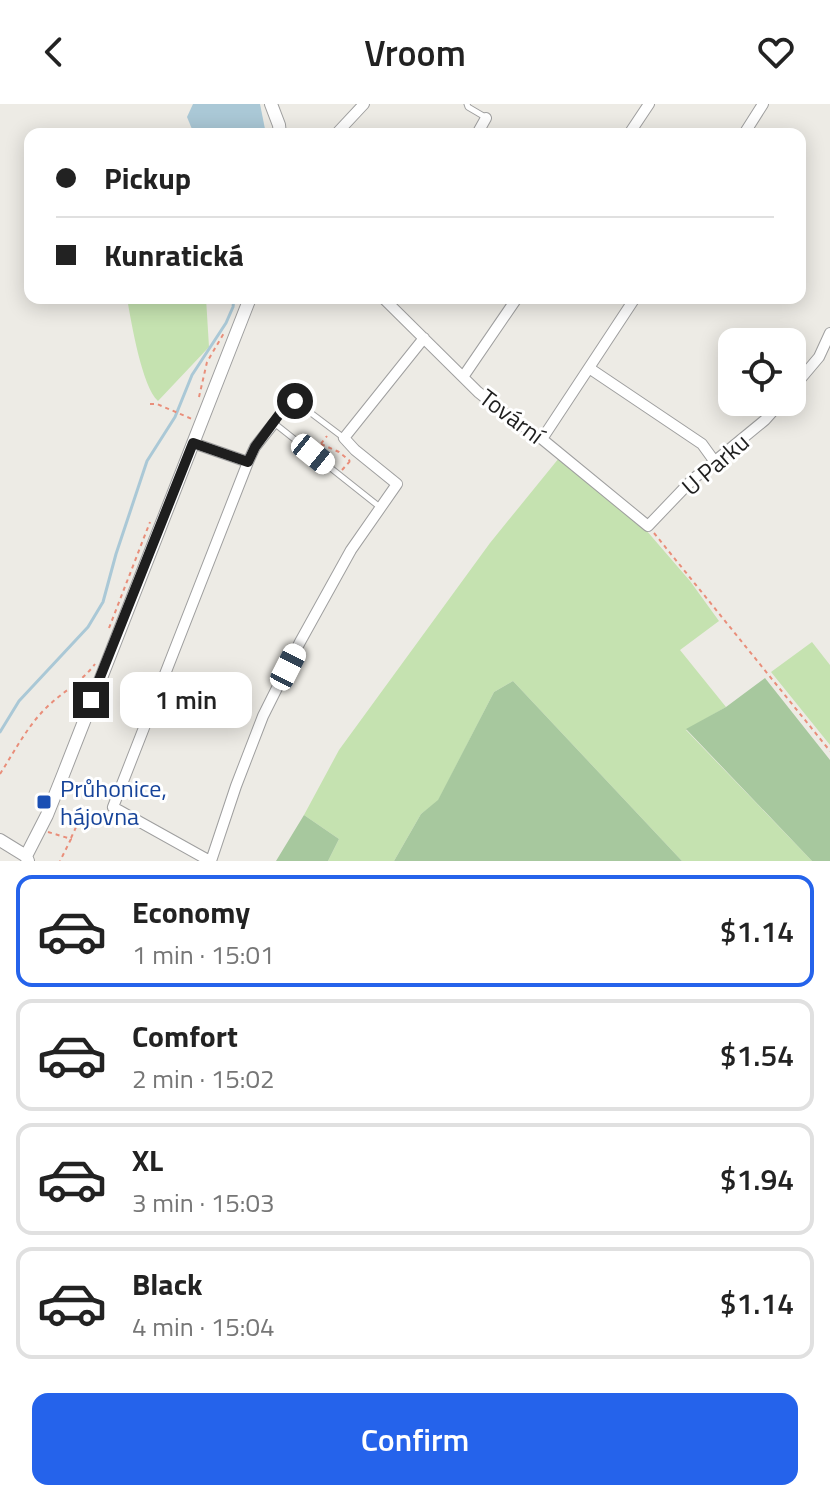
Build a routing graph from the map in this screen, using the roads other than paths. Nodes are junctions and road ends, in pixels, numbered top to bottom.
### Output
1 (271, 104) edge
2 (364, 104) edge
3 (467, 104) edge
4 (649, 104) edge
5 (763, 104) edge
6 (486, 118) joint
7 (278, 128) edge
8 (342, 128) edge
9 (480, 128) edge
10 (633, 128) edge
11 (748, 128) edge
12 (248, 304) edge
13 (389, 304) edge
14 (513, 304) edge
15 (631, 304) edge
16 (830, 333) edge
17 (424, 338) junction
18 (589, 368) junction
19 (806, 372) edge
20 (463, 377) junction
21 (769, 416) edge
22 (274, 423) junction
23 (344, 438) junction
24 (542, 439) junction
25 (193, 443) junction
26 (248, 462) junction
27 (715, 462) junction
28 (381, 508) junction
29 (648, 526) joint
30 (0, 840) edge
31 (27, 858) edge
32 (210, 861) edge

1 - 7 street
2 - 8 street
3 - 6 lane
4 - 10 street
5 - 11 street
6 - 9 street
12 - 25 street
13 - 17 street, Tovární
14 - 20 street
15 - 18 street
16 - 19 street
17 - 20 street, Tovární
17 - 23 street
18 - 24 street
18 - 27 street
20 - 24 street, Tovární
21 - 27 street, U Parku
22 - 23 lane
22 - 26 street
22 - 28 lane
23 - 28 street
24 - 29 street, Tovární
25 - 26 street
25 - 31 street
26 - 32 street
27 - 29 street, U Parku
28 - 32 street
30 - 31 street

